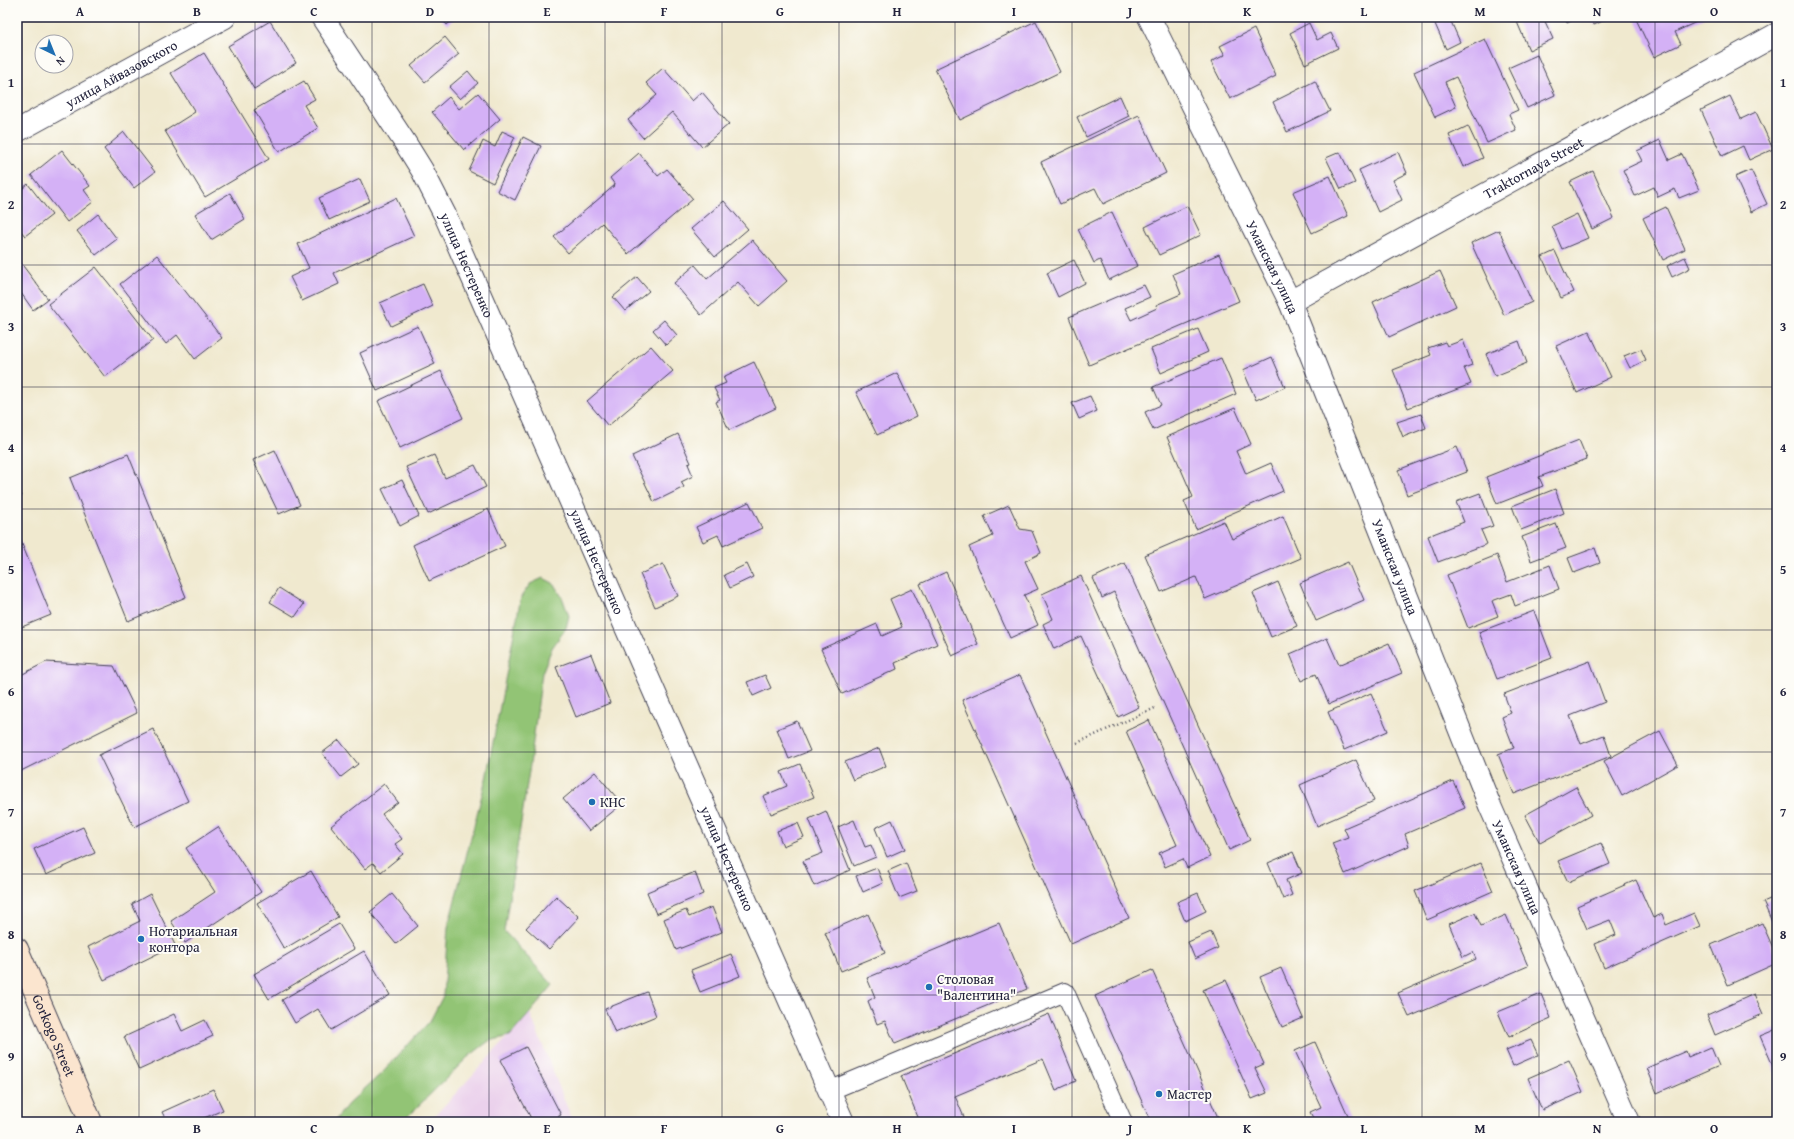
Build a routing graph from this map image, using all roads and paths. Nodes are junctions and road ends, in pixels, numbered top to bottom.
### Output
1 (225, 17) edge
2 (322, 17) edge
3 (1149, 17) edge
4 (1777, 34) edge
5 (17, 131) edge
6 (1290, 302) junction
7 (1154, 708) dead end
8 (1077, 743) dead end
9 (17, 949) edge
10 (830, 1091) junction
11 (91, 1122) edge
12 (842, 1122) edge
13 (1123, 1122) edge
14 (1629, 1122) edge

1 - 5 street, улица Айвазовского
2 - 10 street, улица Нестеренко
3 - 6 street, Уманская улица
4 - 6 street, Traktornaya Street
6 - 14 street, Уманская улица
7 - 8 path
9 - 11 main road, Gorkogo Street
10 - 12 street, улица Нестеренко
10 - 13 lane

